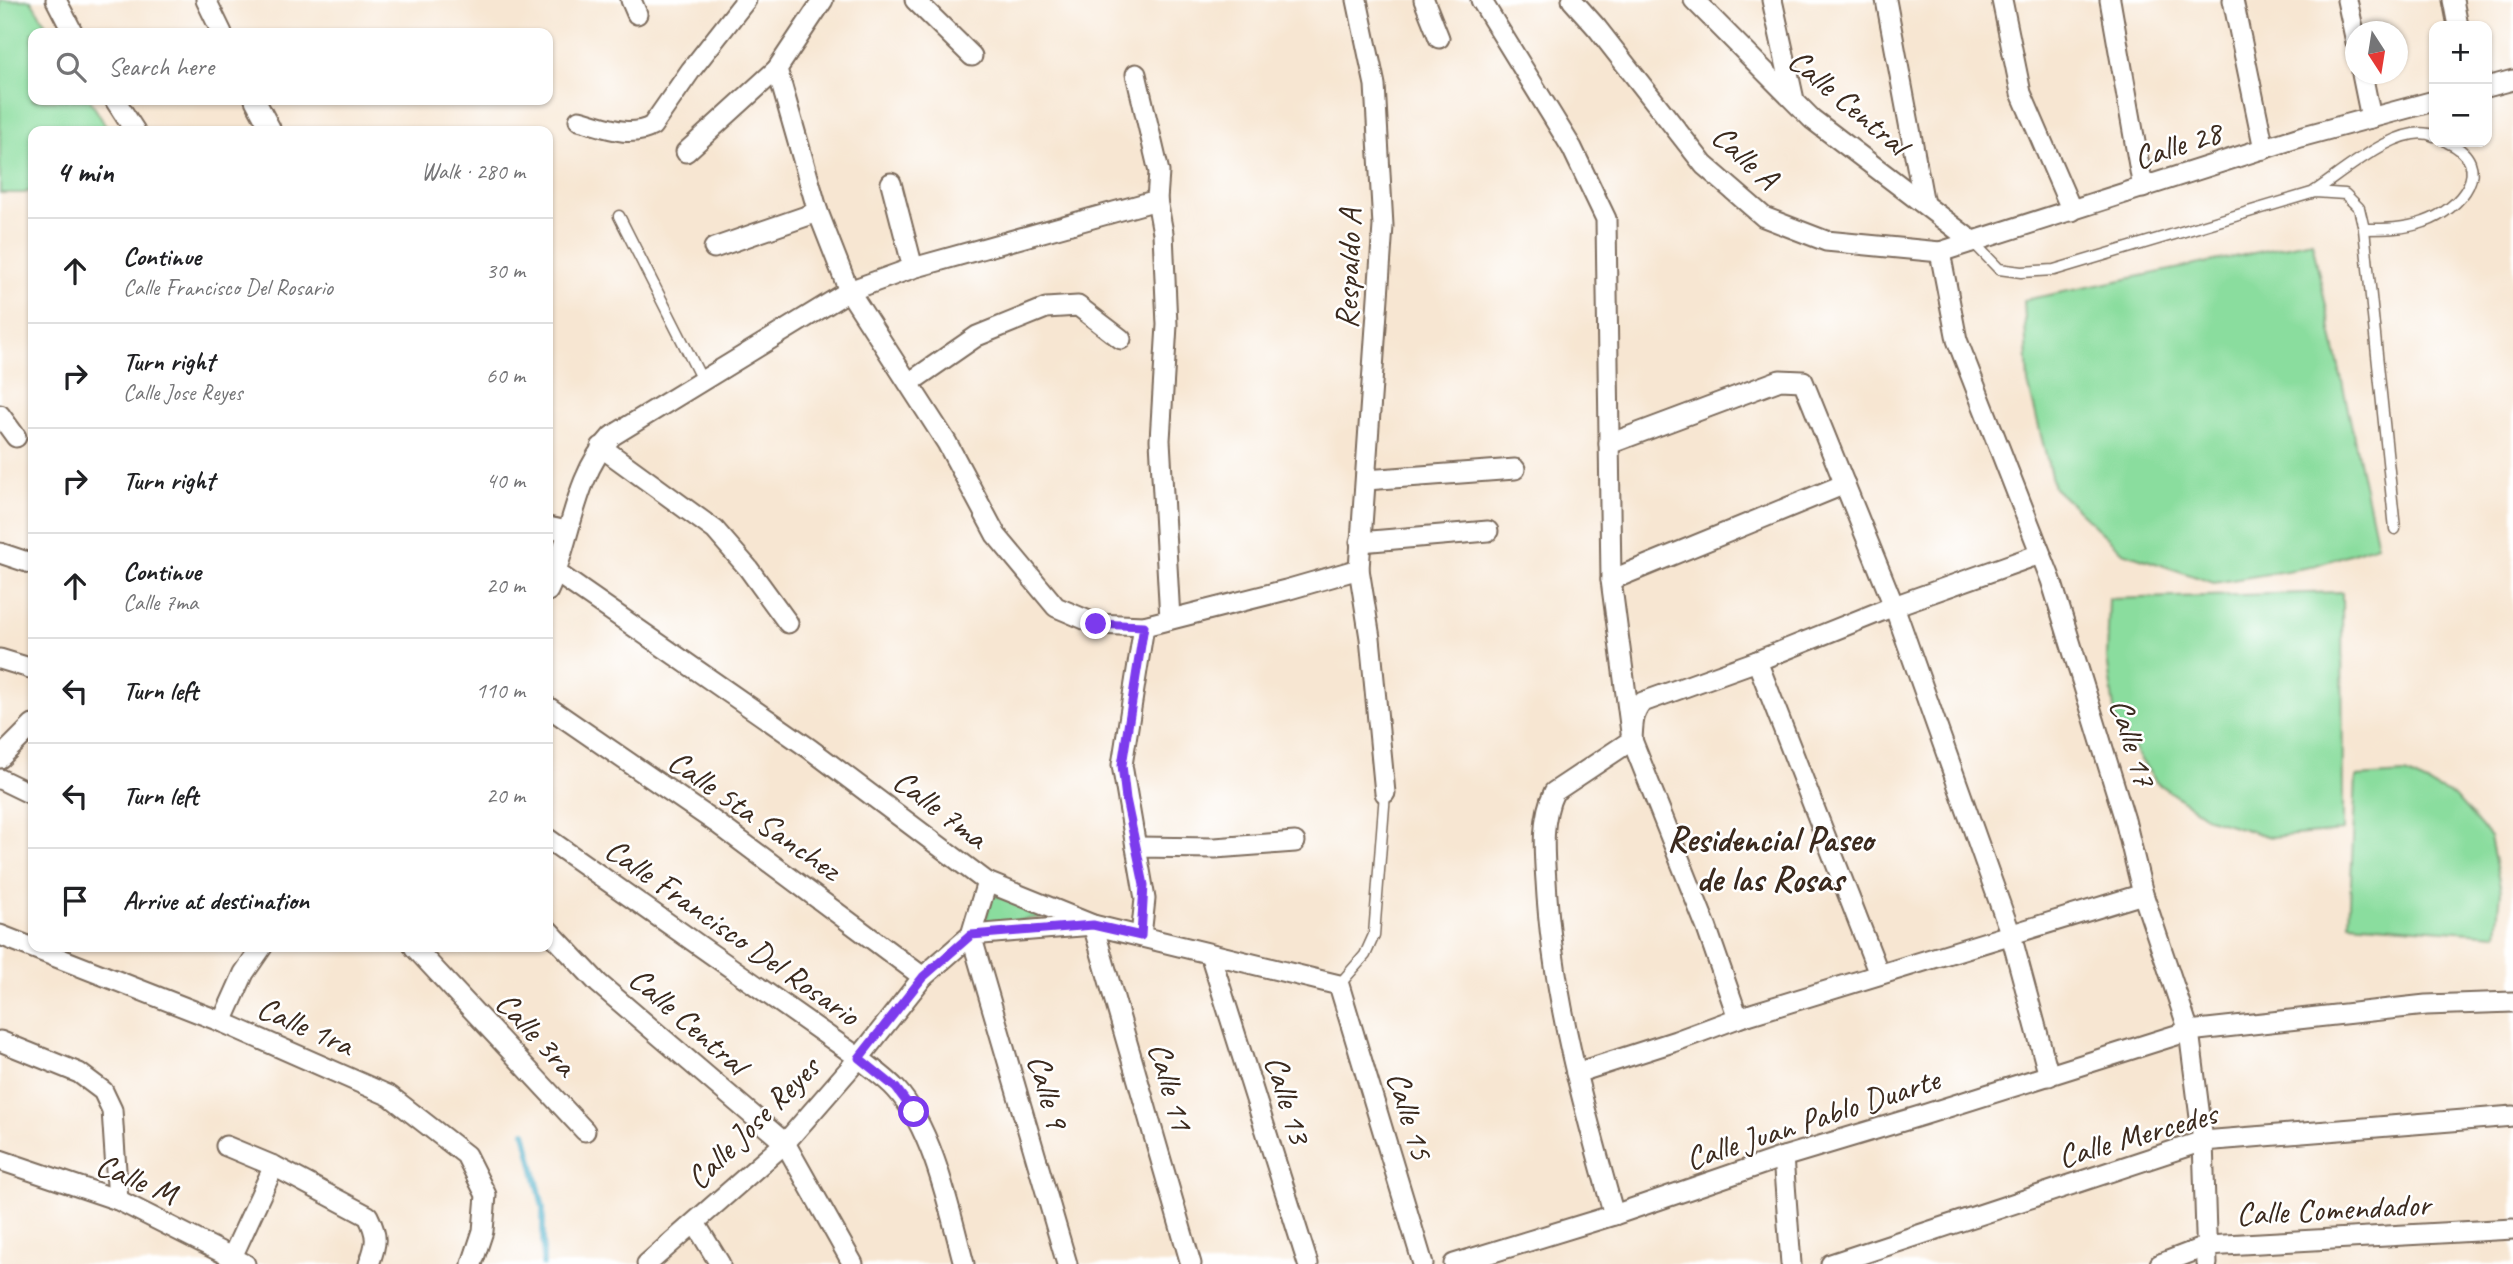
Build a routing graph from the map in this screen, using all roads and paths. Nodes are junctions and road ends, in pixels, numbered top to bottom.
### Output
1 (56, 0) edge
2 (206, 0) edge
3 (746, 0) edge
4 (823, 0) edge
5 (915, 0) edge
6 (1357, 0) edge
7 (1424, 0) edge
8 (1480, 0) edge
9 (1572, 0) edge
10 (1694, 0) edge
11 (1772, 0) edge
12 (1886, 0) edge
13 (2002, 0) edge
14 (2110, 0) edge
15 (2233, 0) edge
16 (2347, 0) edge
17 (2453, 0) edge
18 (2352, 21) edge
19 (2457, 21) edge
20 (70, 28) edge
21 (220, 28) edge
22 (1439, 38) dead end
23 (972, 56) dead end
24 (777, 69) junction
25 (1136, 74) dead end
26 (2513, 80) edge
27 (2364, 84) edge
28 (2492, 86) edge
29 (1794, 101) junction
30 (2429, 102) edge
31 (118, 105) edge
32 (258, 105) edge
33 (2371, 118) junction
34 (579, 120) dead end
35 (132, 126) edge
36 (269, 126) edge
37 (2429, 134) edge
38 (2458, 147) edge
39 (2264, 149) junction
40 (686, 152) dead end
41 (891, 183) dead end
42 (2143, 188) junction
43 (2315, 192) junction
44 (1157, 200) junction
45 (1924, 204) junction
46 (2072, 211) junction
47 (818, 212) junction
48 (619, 216) dead end
49 (2364, 229) junction
50 (1972, 241) junction
51 (714, 248) dead end
52 (1940, 252) junction
53 (913, 268) junction
54 (849, 291) junction
55 (1121, 339) dead end
56 (702, 380) junction
57 (909, 383) junction
58 (0, 415) edge
59 (16, 436) dead end
60 (1609, 444) junction
61 (601, 447) junction
62 (1515, 469) dead end
63 (1366, 480) junction
64 (1845, 484) junction
65 (2395, 528) dead end
66 (557, 529) edge
67 (1488, 531) dead end
68 (1360, 542) junction
69 (0, 553) edge
70 (2040, 554) junction
71 (28, 562) edge
72 (1359, 569) junction
73 (556, 572) junction
74 (553, 579) edge
75 (1611, 580) junction
76 (1894, 606) junction
77 (1170, 619) junction
78 (788, 623) dead end
79 (1144, 626) junction
80 (0, 659) edge
81 (1756, 661) junction
82 (28, 667) edge
83 (553, 710) edge
84 (28, 730) edge
85 (1632, 740) junction
86 (0, 758) edge
87 (0, 779) edge
88 (28, 793) edge
89 (1385, 793) joint
90 (1295, 842) dead end
91 (553, 843) edge
92 (1136, 847) junction
93 (986, 883) junction
94 (2143, 894) junction
95 (1093, 925) junction
96 (0, 934) edge
97 (553, 935) edge
98 (971, 935) junction
99 (2011, 935) junction
100 (1141, 936) junction
101 (28, 945) edge
102 (45, 952) edge
103 (259, 952) edge
104 (419, 952) edge
105 (1210, 954) junction
106 (1879, 974) junction
107 (923, 977) junction
108 (1339, 985) junction
109 (2513, 1002) edge
110 (1738, 1018) junction
111 (222, 1022) junction
112 (2189, 1031) junction
113 (0, 1041) edge
114 (859, 1058) junction
115 (1576, 1073) junction
116 (2049, 1076) junction
117 (2513, 1116) edge
118 (585, 1131) dead end
119 (2203, 1141) junction
120 (785, 1143) junction
121 (226, 1146) dead end
122 (1783, 1157) junction
123 (0, 1160) edge
124 (274, 1166) junction
125 (118, 1200) junction
126 (1614, 1215) junction
127 (695, 1223) junction
128 (2513, 1229) edge
129 (2207, 1255) edge
130 (239, 1261) edge
131 (369, 1264) edge
132 (472, 1264) edge
133 (647, 1264) edge
134 (720, 1264) edge
135 (853, 1264) edge
136 (964, 1264) edge
137 (1067, 1264) edge
138 (1191, 1264) edge
139 (1308, 1264) edge
140 (1423, 1264) edge
141 (1454, 1264) edge
142 (1791, 1264) edge
143 (1831, 1264) edge
144 (2160, 1264) edge

1 - 20 street
2 - 21 street
3 - 34 street
4 - 24 street
5 - 23 street
6 - 63 street, Respaldo A
7 - 22 street
8 - 60 street
9 - 52 street, Calle A
10 - 29 street, Calle Central
11 - 29 street
12 - 45 street
13 - 46 street
14 - 42 street
15 - 39 street
16 - 18 street
17 - 19 street
24 - 40 street
24 - 47 street
25 - 44 street
26 - 28 street
27 - 33 street
29 - 45 street, Calle Central
30 - 33 street, Calle 28
31 - 35 street
32 - 36 street
33 - 39 street, Calle 28
37 - 43 lane
38 - 49 lane
39 - 42 street, Calle 28
41 - 53 street
42 - 46 street, Calle 28
43 - 49 lane
43 - 50 lane
44 - 53 street
44 - 77 street
45 - 50 street, Calle Central
46 - 50 street, Calle 28
47 - 51 street
47 - 54 street
48 - 56 lane
49 - 65 lane
50 - 52 street, Calle 28
52 - 70 street, Calle 17
53 - 54 street
54 - 56 street
54 - 57 street
55 - 57 street
56 - 61 street
57 - 79 street
58 - 59 street
60 - 64 street
60 - 75 street
61 - 66 street
61 - 78 street
62 - 63 street
63 - 68 street, Respaldo A
64 - 75 street
64 - 76 street
66 - 73 street
67 - 68 street
68 - 72 street, Respaldo A
69 - 71 street
70 - 76 street
70 - 94 street, Calle 17
72 - 77 street
72 - 89 street, Respaldo A
73 - 74 street
73 - 93 street, Calle 7ma
75 - 85 street
76 - 81 street
76 - 99 street
77 - 79 street
79 - 92 street
80 - 82 street
81 - 85 street
81 - 106 street
83 - 107 street, Calle 5ta Sanchez
84 - 86 street
85 - 110 street
85 - 115 street
87 - 88 street
89 - 108 lane
90 - 92 street
91 - 114 street, Calle Francisco Del Rosario
92 - 100 street
93 - 95 street, Calle 7ma
93 - 98 street
94 - 99 street
94 - 112 street, Calle 17
95 - 98 street
95 - 100 street, Calle 7ma
95 - 138 street, Calle 11
96 - 101 street, Calle 1ra
97 - 120 street, Calle Central
98 - 107 street, Calle Jose Reyes
98 - 137 street, Calle 9
99 - 106 street
99 - 116 street
100 - 105 street, Calle 7ma
102 - 111 street, Calle 1ra
103 - 111 street
104 - 118 street, Calle 3ra
105 - 108 street, Calle 7ma
105 - 139 street, Calle 13
106 - 110 street
107 - 114 street, Calle Jose Reyes
108 - 140 street, Calle 15
109 - 112 street, Calle Juan Pablo Duarte
110 - 115 street
111 - 132 street, Calle 1ra
112 - 116 street, Calle Juan Pablo Duarte
112 - 119 street, Calle 17
113 - 125 street
114 - 120 street, Calle Jose Reyes
114 - 136 street, Calle Francisco Del Rosario
115 - 126 street
116 - 122 street, Calle Juan Pablo Duarte
117 - 119 street, Calle Mercedes
119 - 129 street, Calle 17
119 - 143 street, Calle Mercedes
120 - 127 street, Calle Jose Reyes
120 - 135 street, Calle Central
121 - 124 street
122 - 126 street, Calle Juan Pablo Duarte
122 - 142 street
123 - 125 street, Calle M
124 - 130 street
124 - 131 street
125 - 130 street, Calle M
126 - 141 street, Calle Juan Pablo Duarte
127 - 133 street, Calle Jose Reyes
127 - 134 street
128 - 129 street, Calle Comendador
129 - 144 street, Calle Comendador

